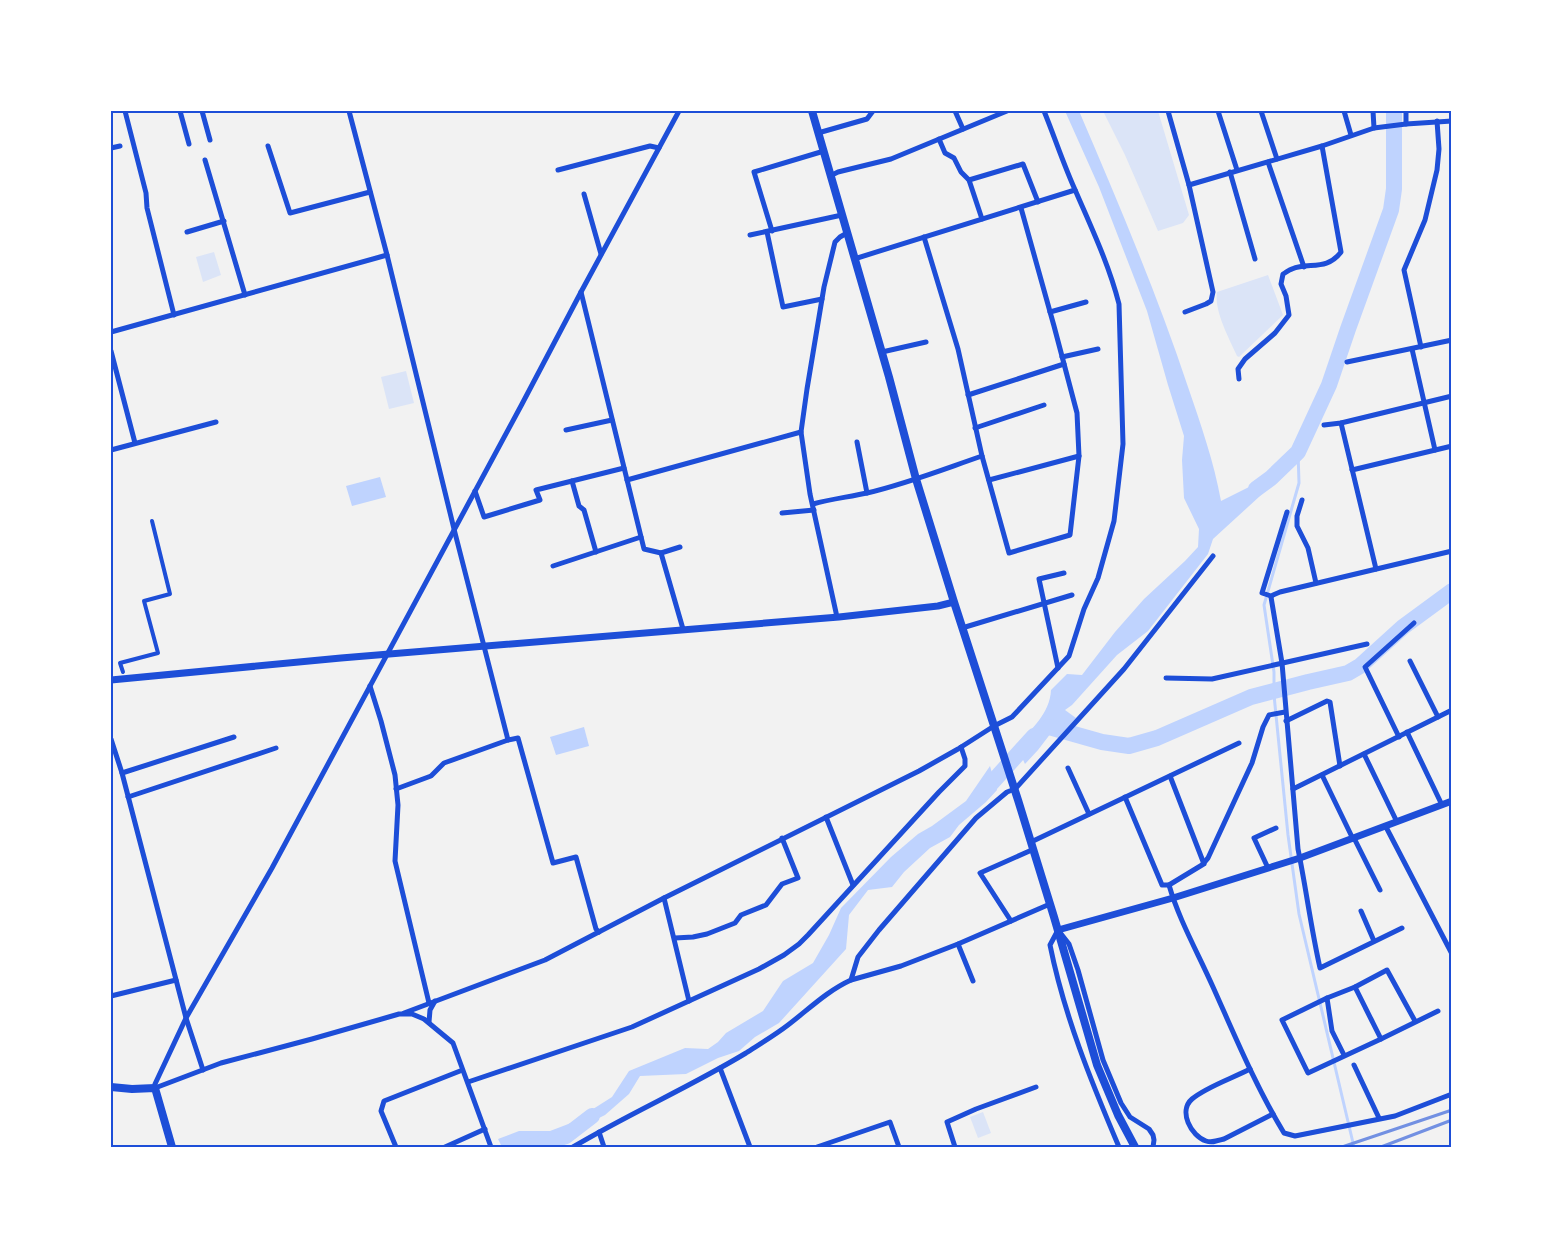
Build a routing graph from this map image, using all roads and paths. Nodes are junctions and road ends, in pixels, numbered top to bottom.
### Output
1 (125, 111) edge
2 (180, 111) edge
3 (202, 111) edge
4 (349, 111) edge
5 (680, 111) edge
6 (812, 111) edge
7 (873, 111) edge
8 (955, 111) edge
9 (1007, 111) edge
10 (1044, 111) edge
11 (1168, 111) edge
12 (1218, 111) edge
13 (1261, 111) edge
14 (1344, 111) edge
15 (1374, 111) edge
16 (1406, 111) edge
17 (1437, 121) junction
18 (1452, 121) edge
19 (1406, 123) junction
20 (1374, 128) junction
21 (963, 129) junction
22 (818, 133) junction
23 (1351, 135) junction
24 (939, 139) junction
25 (210, 140) dead end
26 (189, 144) dead end
27 (120, 146) dead end
28 (268, 146) dead end
29 (1322, 146) junction
30 (111, 148) edge
31 (659, 148) junction
32 (824, 151) junction
33 (1277, 159) junction
34 (205, 160) dead end
35 (1268, 162) junction
36 (558, 170) dead end
37 (1237, 170) junction
38 (1230, 172) junction
39 (830, 176) junction
40 (969, 180) junction
41 (1189, 185) junction
42 (1075, 190) junction
43 (370, 192) junction
44 (585, 194) dead end
45 (1038, 202) junction
46 (1021, 207) junction
47 (842, 215) junction
48 (982, 219) junction
49 (224, 221) junction
50 (770, 231) junction
51 (187, 232) dead end
52 (847, 233) junction
53 (750, 235) dead end
54 (924, 237) junction
55 (602, 254) junction
56 (387, 255) junction
57 (854, 259) junction
58 (1256, 259) dead end
59 (1304, 267) junction
60 (581, 292) junction
61 (245, 295) junction
62 (822, 299) junction
63 (1086, 302) dead end
64 (1050, 312) junction
65 (1185, 312) dead end
66 (174, 315) junction
67 (111, 332) edge
68 (1452, 340) edge
69 (926, 342) dead end
70 (1421, 347) junction
71 (1412, 349) junction
72 (1098, 350) dead end
73 (111, 351) edge
74 (882, 352) junction
75 (1062, 357) junction
76 (1347, 362) dead end
77 (1064, 364) junction
78 (1239, 379) dead end
79 (968, 395) junction
80 (1452, 396) edge
81 (1425, 402) junction
82 (1044, 405) dead end
83 (612, 420) junction
84 (216, 422) dead end
85 (1341, 423) junction
86 (1324, 425) dead end
87 (975, 428) junction
88 (566, 430) dead end
89 (801, 432) junction
90 (857, 442) dead end
91 (135, 443) junction
92 (1452, 446) edge
93 (111, 450) edge
94 (1435, 450) junction
95 (982, 456) junction
96 (1079, 456) junction
97 (624, 468) junction
98 (1352, 470) junction
99 (916, 479) junction
100 (627, 480) junction
101 (989, 480) junction
102 (572, 481) junction
103 (475, 491) junction
104 (867, 493) junction
105 (1302, 500) dead end
106 (813, 507) junction
107 (1287, 512) dead end
108 (782, 513) dead end
109 (152, 521) dead end
110 (454, 529) junction
111 (641, 537) junction
112 (680, 547) dead end
113 (1452, 551) edge
114 (596, 552) junction
115 (661, 553) junction
116 (1213, 556) dead end
117 (553, 566) dead end
118 (1376, 569) junction
119 (1065, 573) dead end
120 (1316, 583) junction
121 (1072, 595) dead end
122 (1272, 596) junction
123 (954, 602) junction
124 (1044, 604) junction
125 (837, 618) junction
126 (1414, 623) dead end
127 (962, 628) junction
128 (682, 629) junction
129 (1366, 644) dead end
130 (484, 647) junction
131 (387, 655) junction
132 (1410, 661) dead end
133 (1282, 663) junction
134 (1058, 668) junction
135 (123, 672) dead end
136 (1166, 678) dead end
137 (111, 680) edge
138 (370, 686) junction
139 (1452, 710) edge
140 (1283, 712) junction
141 (1438, 717) junction
142 (1286, 721) junction
143 (994, 728) junction
144 (1407, 732) junction
145 (234, 737) dead end
146 (1399, 737) junction
147 (111, 739) edge
148 (508, 740) junction
149 (1239, 743) dead end
150 (961, 747) junction
151 (276, 748) dead end
152 (113, 749) edge
153 (1364, 754) junction
154 (1340, 766) junction
155 (1068, 768) dead end
156 (122, 773) junction
157 (1322, 775) junction
158 (1170, 776) junction
159 (396, 789) junction
160 (1014, 789) junction
161 (1293, 789) junction
162 (128, 797) junction
163 (1125, 798) junction
164 (1449, 804) edge
165 (1089, 814) junction
166 (826, 817) junction
167 (1397, 822) junction
168 (1386, 827) junction
169 (1276, 828) dead end
170 (782, 838) junction
171 (1354, 838) junction
172 (1032, 846) junction
173 (1300, 858) junction
174 (1204, 864) junction
175 (1268, 868) junction
176 (854, 885) junction
177 (1169, 885) junction
178 (1380, 890) dead end
179 (664, 898) junction
180 (1173, 898) junction
181 (1050, 904) junction
182 (1360, 911) dead end
183 (1011, 921) junction
184 (1402, 928) dead end
185 (1058, 930) junction
186 (599, 932) junction
187 (675, 938) junction
188 (1374, 941) junction
189 (958, 944) junction
190 (1452, 954) edge
191 (176, 980) junction
192 (851, 980) junction
193 (973, 981) dead end
194 (1355, 987) junction
195 (111, 996) edge
196 (1325, 999) junction
197 (689, 1001) junction
198 (432, 1002) junction
199 (1438, 1011) dead end
200 (404, 1013) junction
201 (186, 1018) junction
202 (1415, 1021) junction
203 (429, 1022) junction
204 (1381, 1039) junction
205 (1344, 1055) junction
206 (1354, 1065) dead end
207 (720, 1068) junction
208 (203, 1070) junction
209 (1250, 1070) junction
210 (460, 1071) dead end
211 (468, 1082) junction
212 (111, 1087) edge
213 (1036, 1087) dead end
214 (155, 1088) junction
215 (1452, 1094) edge
216 (1273, 1114) junction
217 (1379, 1118) junction
218 (486, 1131) junction
219 (599, 1132) junction
220 (1154, 1144) edge
221 (172, 1147) edge
222 (396, 1147) edge
223 (445, 1147) edge
224 (491, 1147) edge
225 (573, 1147) edge
226 (604, 1147) edge
227 (750, 1147) edge
228 (817, 1147) edge
229 (898, 1147) edge
230 (955, 1147) edge
231 (1119, 1147) edge
232 (1135, 1147) edge
233 (1158, 1147) edge

1 - 66 street
2 - 26 street
3 - 25 street
4 - 43 street
5 - 31 street
6 - 22 main road
7 - 22 street
8 - 21 street
9 - 21 street
10 - 42 street
11 - 41 street
12 - 37 street
13 - 33 street
14 - 23 street
15 - 20 street
16 - 19 street
17 - 18 street
17 - 19 street
17 - 70 street
19 - 20 street
20 - 23 street
21 - 24 street
22 - 32 main road
23 - 29 street
24 - 39 street
24 - 40 street
27 - 30 street
28 - 43 street
29 - 33 street
29 - 59 street
31 - 36 street
31 - 55 street
32 - 39 main road
32 - 50 street
33 - 35 street
34 - 49 street
35 - 37 street
35 - 59 street
37 - 38 street
38 - 41 street
38 - 58 street
39 - 47 main road
40 - 45 street
40 - 48 street
41 - 65 street
42 - 45 street
42 - 134 street
43 - 56 street
44 - 55 street
45 - 46 street
46 - 48 street
46 - 64 street
47 - 50 street
47 - 52 main road
48 - 54 street
49 - 51 street
49 - 61 street
50 - 53 street
50 - 62 street
52 - 57 main road
52 - 62 street
54 - 57 street
54 - 79 street
55 - 60 street
56 - 61 street
56 - 110 street
57 - 74 main road
59 - 78 street
60 - 83 street
60 - 103 street
61 - 66 street
62 - 89 street
63 - 64 street
64 - 75 street
66 - 67 street
68 - 70 street
69 - 74 street
70 - 71 street
71 - 76 street
71 - 81 street
72 - 75 street
73 - 91 street
74 - 99 main road
75 - 77 street
77 - 79 street
77 - 96 street
79 - 87 street
80 - 81 street
81 - 85 street
81 - 94 street
82 - 87 street
83 - 88 street
83 - 97 street
84 - 91 street
85 - 86 street
85 - 98 street
87 - 95 street
89 - 100 street
89 - 106 street
90 - 104 street
91 - 93 street
92 - 94 street
94 - 98 street
95 - 99 street
95 - 101 street
96 - 101 street
96 - 101 street
97 - 100 street
97 - 102 street
98 - 118 street
99 - 104 street
99 - 123 main road
100 - 111 street
102 - 103 street
102 - 114 street
103 - 110 street
104 - 106 street
105 - 120 street
106 - 108 street
106 - 125 street
107 - 122 street
109 - 135 street
110 - 130 street
110 - 131 street
111 - 114 street
111 - 115 street
112 - 115 street
113 - 118 street
114 - 117 street
115 - 128 street
116 - 160 street
118 - 120 street
119 - 124 street
120 - 122 street
121 - 124 street
122 - 133 street
123 - 125 street
123 - 127 main road
124 - 127 street
124 - 134 street
125 - 128 street
126 - 146 street
127 - 143 main road
128 - 130 street
129 - 133 street
130 - 131 street
130 - 148 street
131 - 137 street
131 - 138 street
132 - 141 street
133 - 136 street
133 - 140 street
134 - 143 street
138 - 159 street
138 - 201 street
139 - 141 street
140 - 142 street
140 - 174 street
141 - 144 street
142 - 154 street
142 - 161 street
143 - 150 street
143 - 160 main road
144 - 146 street
144 - 164 street
145 - 156 street
146 - 153 street
147 - 152 street
148 - 159 street
148 - 186 street
149 - 158 street
150 - 166 street
150 - 176 street
151 - 162 street
152 - 156 street
153 - 154 street
153 - 167 street
154 - 157 street
155 - 165 street
156 - 162 street
157 - 161 street
157 - 171 street
158 - 163 street
158 - 174 street
159 - 198 street
160 - 172 main road
160 - 192 street
161 - 173 street
162 - 191 street
163 - 165 street
163 - 177 street
164 - 167 street
165 - 172 street
166 - 170 street
166 - 176 street
167 - 168 street
168 - 171 street
168 - 190 street
169 - 175 street
170 - 179 street
170 - 187 street
171 - 173 street
171 - 178 street
172 - 181 main road
172 - 183 street
173 - 175 street
173 - 188 street
174 - 177 street
175 - 180 street
176 - 197 street
177 - 180 street
179 - 186 street
179 - 187 street
180 - 185 street
180 - 209 street
181 - 183 street
181 - 185 main road
182 - 188 street
183 - 189 street
184 - 188 street
185 - 220 street
185 - 231 street
185 - 232 main road
186 - 198 street
187 - 197 street
189 - 192 street
189 - 193 street
191 - 195 street
191 - 201 street
192 - 207 street
194 - 196 street
194 - 202 street
194 - 204 street
196 - 205 street
196 - 205 street
197 - 211 street
198 - 200 street
198 - 203 street
199 - 202 street
200 - 203 street
200 - 208 street
201 - 208 street
201 - 214 street
202 - 204 street
203 - 211 street
204 - 205 street
206 - 217 street
207 - 219 street
207 - 227 street
208 - 214 street
209 - 216 street
209 - 216 street
210 - 222 street
211 - 218 street
212 - 214 main road
213 - 230 street
214 - 221 main road
215 - 217 street
216 - 217 street
218 - 223 street
218 - 224 street
219 - 225 street
219 - 226 street
220 - 233 street
228 - 229 street

